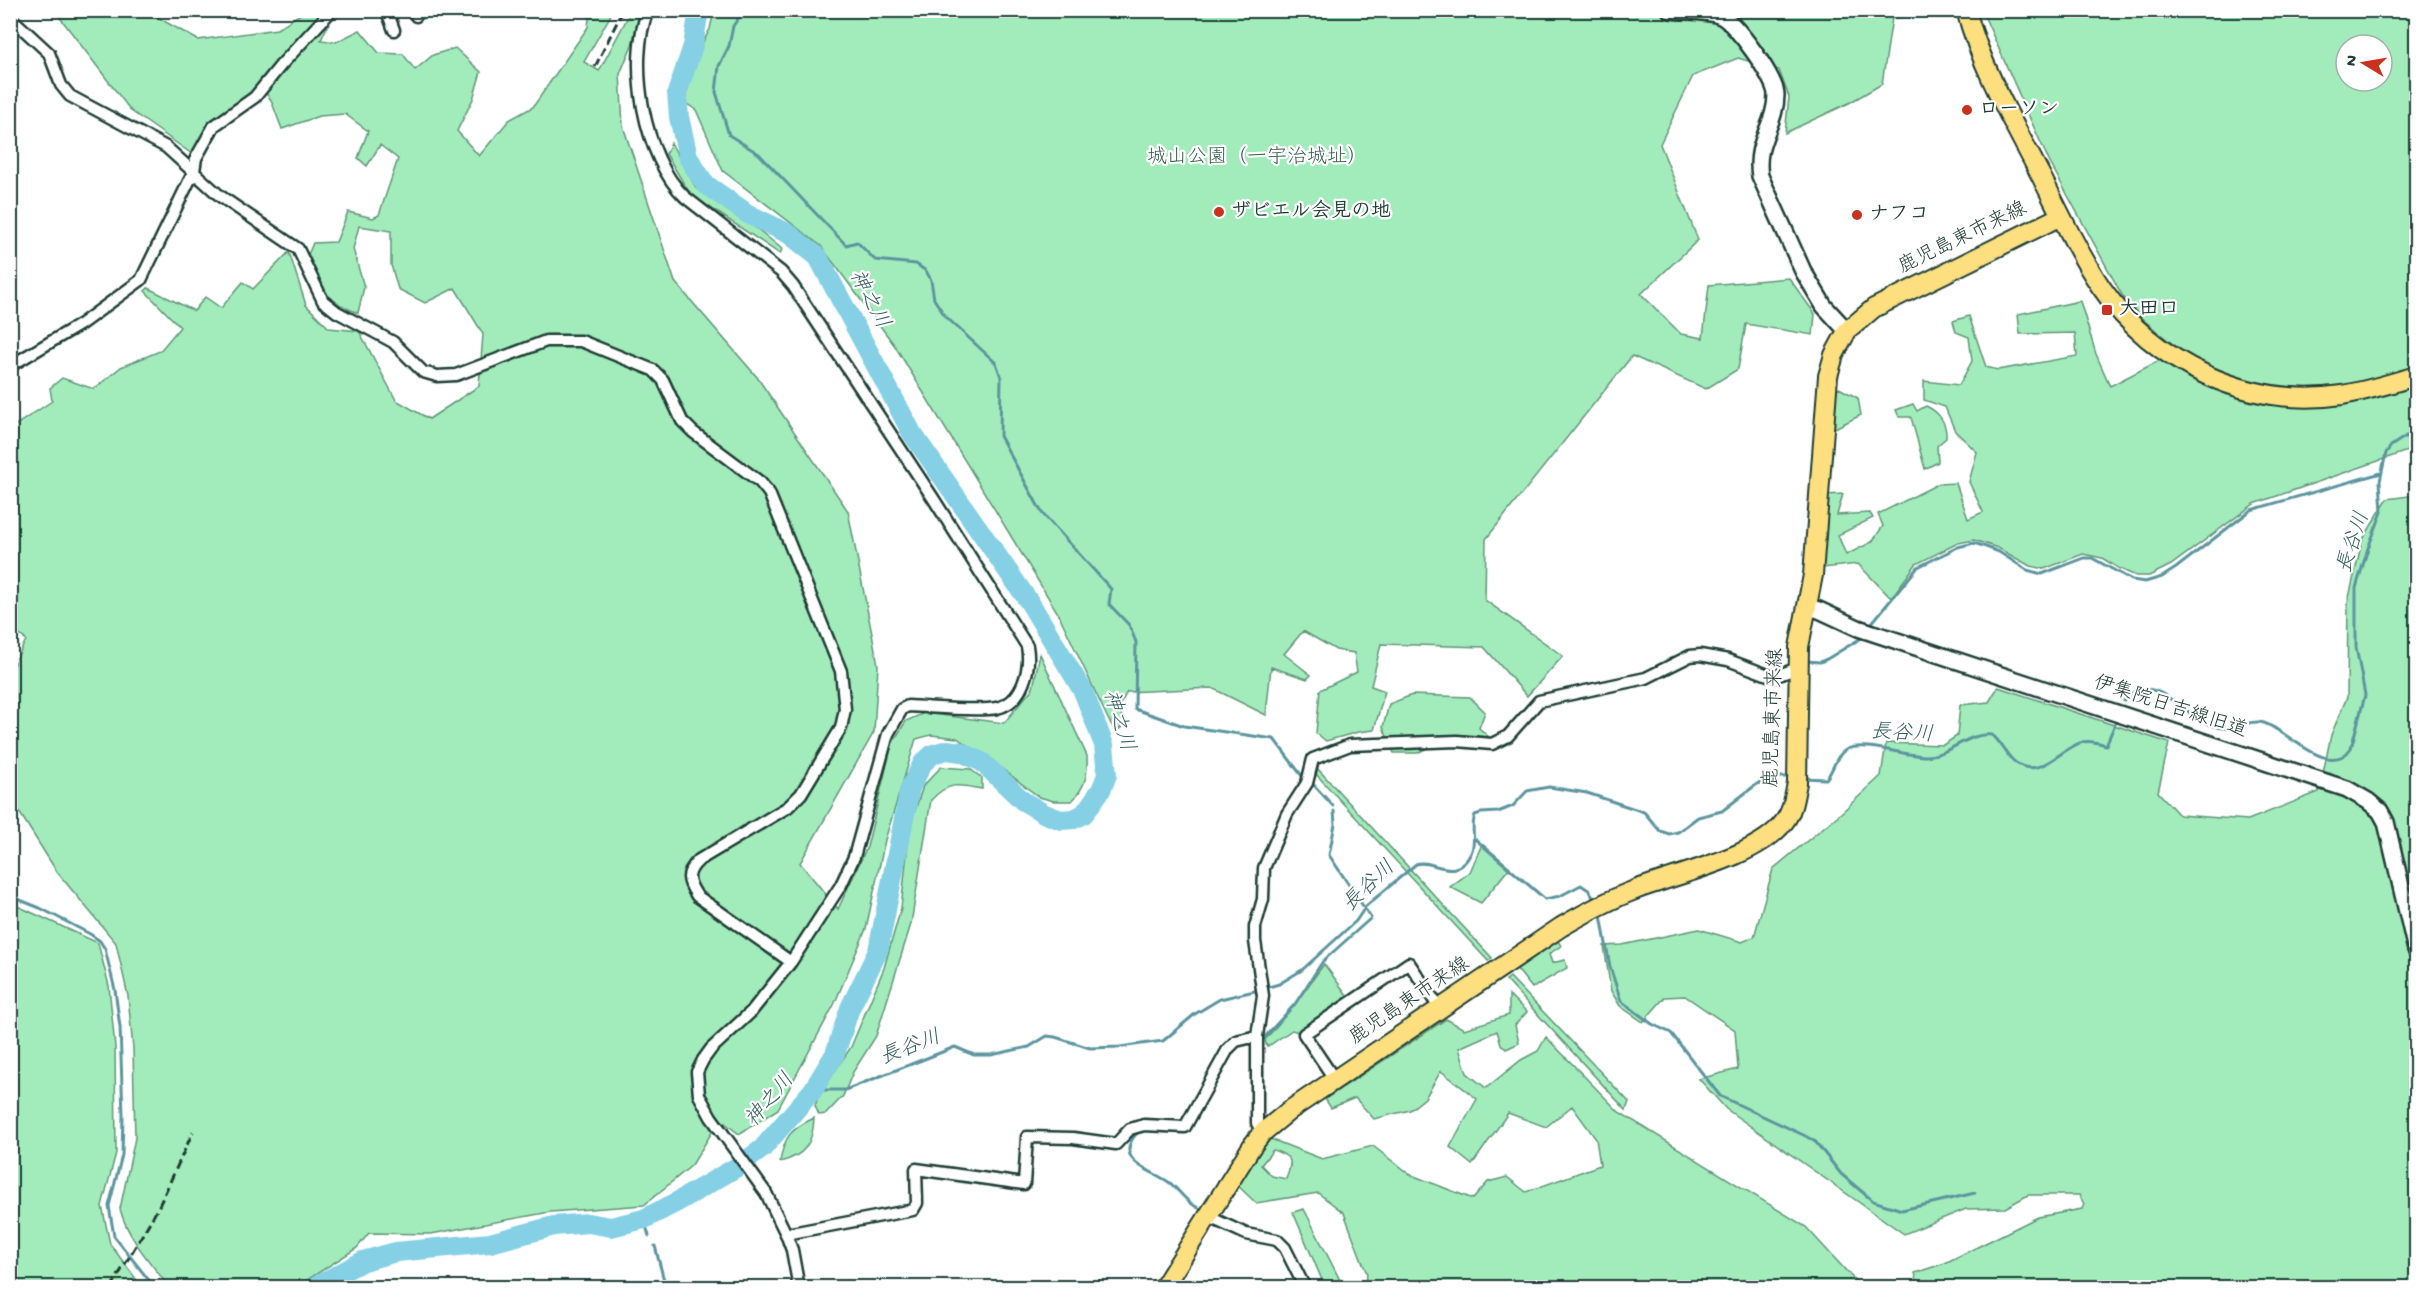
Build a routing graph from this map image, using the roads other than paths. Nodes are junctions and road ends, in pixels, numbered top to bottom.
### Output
1 (332, 10) edge
2 (392, 10) edge
3 (648, 10) edge
4 (1670, 10) edge
5 (1966, 10) edge
6 (10, 17) edge
7 (394, 30) dead end
8 (194, 171) junction
9 (2061, 216) junction
10 (1847, 331) junction
11 (10, 366) edge
12 (2416, 376) edge
13 (1807, 607) junction
14 (1798, 668) junction
15 (2416, 950) edge
16 (791, 962) junction
17 (1440, 1009) junction
18 (1257, 1036) junction
19 (1335, 1080) junction
20 (1262, 1133) junction
21 (1209, 1217) junction
22 (786, 1234) junction
23 (800, 1287) edge
24 (1163, 1287) edge
25 (1305, 1287) edge

1 - 8 street
2 - 7 street
3 - 16 street
4 - 10 street
5 - 9 main road, 鹿児島東市来線
6 - 8 street
8 - 11 street
8 - 16 street
9 - 10 main road, 鹿児島東市来線
9 - 12 main road
10 - 13 main road, 鹿児島東市来線
13 - 14 main road, 鹿児島東市来線
13 - 15 street, 伊集院日吉線旧道
14 - 17 main road, 鹿児島東市来線
14 - 18 street
16 - 22 street
17 - 19 main road, 鹿児島東市来線
17 - 19 street
18 - 20 street
18 - 22 street
19 - 20 main road, 鹿児島東市来線
20 - 21 main road, 鹿児島東市来線
21 - 24 main road, 鹿児島東市来線
21 - 25 street
22 - 23 street

